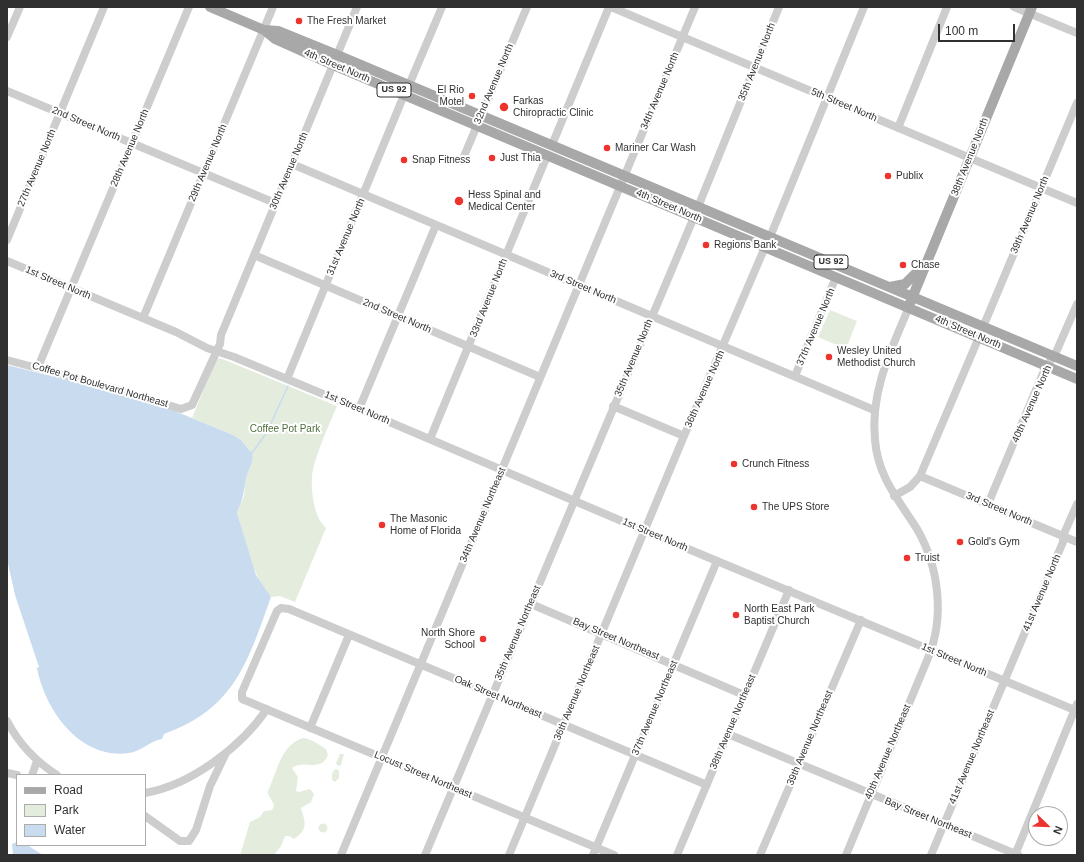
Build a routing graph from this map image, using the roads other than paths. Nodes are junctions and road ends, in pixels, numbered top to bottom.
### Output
1 (20, 7) edge
2 (104, 7) edge
3 (189, 7) edge
4 (210, 7) edge
5 (273, 7) edge
6 (357, 7) edge
7 (442, 7) edge
8 (527, 7) edge
9 (610, 7) edge
10 (695, 7) edge
11 (779, 7) edge
12 (864, 7) edge
13 (947, 7) edge
14 (1014, 7) edge
15 (1031, 10) edge
16 (264, 30) junction
17 (1077, 34) edge
18 (7, 37) edge
19 (682, 37) junction
20 (337, 55) junction
21 (333, 65) junction
22 (754, 68) junction
23 (409, 85) junction
24 (7, 91) edge
25 (404, 95) junction
26 (826, 98) junction
27 (446, 100) junction
28 (1077, 103) edge
29 (60, 113) junction
30 (481, 115) junction
31 (476, 126) junction
32 (898, 128) junction
33 (513, 141) junction
34 (132, 143) junction
35 (552, 145) junction
36 (547, 156) junction
37 (970, 158) junction
38 (462, 161) dead end
39 (292, 164) junction
40 (204, 173) junction
41 (625, 176) junction
42 (620, 186) junction
43 (1041, 188) junction
44 (364, 194) junction
45 (276, 203) junction
46 (1077, 203) edge
47 (698, 207) junction
48 (694, 217) junction
49 (436, 225) junction
50 (770, 237) junction
51 (7, 240) edge
52 (765, 247) junction
53 (254, 255) junction
54 (507, 255) junction
55 (795, 260) junction
56 (928, 261) junction
57 (7, 262) edge
58 (841, 266) junction
59 (836, 277) junction
60 (578, 285) junction
61 (326, 286) junction
62 (889, 287) junction
63 (71, 288) junction
64 (913, 297) junction
65 (1077, 304) edge
66 (909, 307) junction
67 (397, 316) junction
68 (652, 316) junction
69 (143, 318) junction
70 (984, 327) junction
71 (979, 337) junction
72 (1023, 343) junction
73 (723, 346) junction
74 (469, 347) junction
75 (215, 349) junction
76 (1054, 356) junction
77 (7, 360) edge
78 (1046, 366) junction
79 (1077, 366) edge
80 (38, 367) junction
81 (795, 376) junction
82 (540, 377) junction
83 (1077, 378) edge
84 (287, 379) junction
85 (613, 406) junction
86 (359, 409) junction
87 (874, 410) junction
88 (684, 436) junction
89 (430, 439) junction
90 (502, 470) junction
91 (920, 476) junction
92 (894, 496) junction
93 (574, 500) junction
94 (988, 504) junction
95 (1077, 504) edge
96 (645, 531) junction
97 (1063, 536) junction
98 (1077, 542) edge
99 (717, 561) junction
100 (788, 590) junction
101 (531, 604) junction
102 (860, 620) junction
103 (602, 633) junction
104 (349, 635) junction
105 (931, 650) junction
106 (673, 664) junction
107 (421, 665) junction
108 (1005, 681) junction
109 (244, 688) joint
110 (492, 695) junction
111 (744, 695) junction
112 (1076, 708) edge
113 (267, 709) junction
114 (7, 721) edge
115 (564, 725) junction
116 (310, 728) junction
117 (728, 734) junction
118 (225, 754) junction
119 (635, 756) junction
120 (381, 758) junction
121 (37, 761) junction
122 (799, 764) junction
123 (32, 774) edge
124 (56, 774) edge
125 (706, 785) junction
126 (453, 788) junction
127 (146, 793) edge
128 (871, 794) junction
129 (146, 817) edge
130 (524, 818) junction
131 (944, 825) junction
132 (594, 851) edge
133 (340, 855) edge
134 (425, 855) edge
135 (509, 855) edge
136 (614, 855) edge
137 (677, 855) edge
138 (760, 855) edge
139 (846, 855) edge
140 (931, 855) edge
141 (1016, 855) edge

1 - 18 street
2 - 29 street, 27th Avenue North
3 - 34 street, 28th Avenue North
4 - 16 main road, 4th Street North / US 92
5 - 16 street, 29th Avenue North
6 - 20 street, 30th Avenue North
7 - 23 street
8 - 30 street, 32nd Avenue North
9 - 19 street, 5th Street North
9 - 35 street
10 - 19 street, 34th Avenue North
11 - 22 street, 35th Avenue North
12 - 26 street
13 - 32 street
14 - 15 street
15 - 17 street
15 - 37 main road, 38th Avenue North
16 - 20 main road, 4th Street North / US 92
16 - 21 main road, 4th Street North / US 92
16 - 40 street, 29th Avenue North
19 - 22 street, 5th Street North
19 - 41 street, 34th Avenue North
20 - 21 street, 30th Avenue North
20 - 23 main road, 4th Street North / US 92
21 - 25 main road, 4th Street North / US 92
21 - 39 street, 30th Avenue North
22 - 26 street, 5th Street North
22 - 47 street, 35th Avenue North
23 - 27 main road, 4th Street North / US 92
24 - 29 street, 2nd Street North
25 - 27 main road
25 - 31 main road, 4th Street North / US 92
25 - 44 street, 31st Avenue North
26 - 32 street, 5th Street North
26 - 50 street
27 - 30 main road, 4th Street North / US 92
28 - 43 street, 39th Avenue North
29 - 34 street, 2nd Street North
29 - 51 street, 27th Avenue North
30 - 31 street, 32nd Avenue North
30 - 35 main road, 4th Street North / US 92
31 - 33 main road, 4th Street North / US 92
31 - 38 street, 32nd Avenue North
32 - 37 street, 5th Street North
33 - 35 main road
33 - 36 main road, 4th Street North / US 92
34 - 40 street, 2nd Street North
34 - 63 street, 28th Avenue North
35 - 41 main road, 4th Street North / US 92
36 - 42 main road, 4th Street North / US 92
36 - 54 street, 33rd Avenue North
37 - 43 street, 5th Street North
37 - 56 main road, 38th Avenue North
39 - 44 street, 3rd Street North
39 - 45 street, 30th Avenue North
40 - 45 street, 2nd Street North
40 - 69 street, 29th Avenue North
41 - 42 street, 34th Avenue Northeast
41 - 47 main road, 4th Street North / US 92
42 - 48 main road, 4th Street North / US 92
42 - 60 street, 34th Avenue Northeast
43 - 46 street, 5th Street North
43 - 70 street, 39th Avenue North
44 - 49 street, 3rd Street North
44 - 61 street, 31st Avenue North
45 - 53 street, 30th Avenue North
47 - 50 main road, 4th Street North / US 92
48 - 50 main road
48 - 52 main road, 4th Street North / US 92
48 - 68 street, 35th Avenue North
49 - 54 street, 3rd Street North
49 - 67 street
50 - 58 main road, 4th Street North / US 92
52 - 55 main road, 4th Street North / US 92
52 - 73 street, 36th Avenue North
53 - 61 street, 2nd Street North
53 - 75 street, 30th Avenue North
54 - 60 street, 3rd Street North
54 - 74 street, 33rd Avenue North
55 - 58 main road
55 - 59 main road, 4th Street North / US 92
56 - 62 main road
56 - 64 main road, 38th Avenue North
57 - 63 street, 1st Street North
58 - 62 main road, 4th Street North / US 92
59 - 66 main road, 4th Street North / US 92
59 - 81 street, 37th Avenue North
60 - 68 street, 3rd Street North
60 - 82 street, 34th Avenue Northeast
61 - 67 street, 2nd Street North
61 - 84 street, 31st Avenue North
62 - 64 main road, 4th Street North / US 92
63 - 69 street, 1st Street North
63 - 80 street, 28th Avenue North
64 - 66 main road, 38th Avenue North
64 - 70 main road, 4th Street North / US 92
65 - 76 street, 40th Avenue North
66 - 71 main road, 4th Street North / US 92
66 - 87 street
67 - 74 street, 2nd Street North
67 - 86 street
68 - 73 street, 3rd Street North
68 - 85 street, 35th Avenue North
69 - 75 street, 1st Street North
70 - 72 main road, 4th Street North / US 92
71 - 72 main road
71 - 78 main road, 4th Street North / US 92
71 - 91 street
72 - 76 main road, 4th Street North / US 92
73 - 81 street, 3rd Street North
73 - 88 street, 36th Avenue North
74 - 82 street, 2nd Street North
74 - 89 street, 33rd Avenue North
75 - 80 street, Coffee Pot Boulevard Northeast
75 - 84 street, 1st Street North
76 - 78 street, 40th Avenue North
76 - 79 main road, 4th Street North / US 92
77 - 80 street, Coffee Pot Boulevard Northeast
78 - 83 main road, 4th Street North / US 92
78 - 94 street, 40th Avenue North
81 - 87 street, 3rd Street North
82 - 90 street, 34th Avenue Northeast
84 - 86 street, 1st Street North
85 - 88 street
85 - 93 street, 35th Avenue North
86 - 89 street, 1st Street North
87 - 92 street
88 - 96 street, 36th Avenue North
89 - 90 street, 1st Street North
90 - 93 street, 1st Street North
90 - 107 street, 34th Avenue Northeast
91 - 92 street
91 - 94 street, 3rd Street North
92 - 105 street
93 - 96 street, 1st Street North
93 - 101 street, 35th Avenue Northeast
94 - 97 street, 3rd Street North
95 - 97 street, 41st Avenue North
96 - 99 street, 1st Street North
96 - 103 street, 36th Avenue Northeast
97 - 98 street, 3rd Street North
97 - 108 street, 41st Avenue North
99 - 100 street, 1st Street North
99 - 106 street, 37th Avenue Northeast
100 - 102 street, 1st Street North
100 - 111 street, 38th Avenue Northeast
101 - 103 street, Bay Street Northeast
101 - 110 street, 35th Avenue Northeast
102 - 105 street, 1st Street North
102 - 122 street, 39th Avenue Northeast
103 - 106 street, Bay Street Northeast
103 - 115 street, 36th Avenue Northeast
104 - 107 street, Oak Street Northeast
104 - 109 street, Oak Street Northeast
104 - 116 street
105 - 108 street, 1st Street North
105 - 128 street, 40th Avenue Northeast
106 - 111 street, Bay Street Northeast
106 - 119 street, 37th Avenue Northeast
107 - 110 street, Oak Street Northeast
107 - 120 street, 34th Avenue Northeast
108 - 112 street, 1st Street North
108 - 131 street, 41st Avenue Northeast
109 - 113 street, Locust Street Northeast
110 - 115 street, Oak Street Northeast
110 - 126 street, 35th Avenue Northeast
111 - 117 street, 38th Avenue Northeast
112 - 141 street
113 - 116 street, Locust Street Northeast
113 - 118 street
114 - 121 street
115 - 119 street, Oak Street Northeast
115 - 130 street, 36th Avenue Northeast
116 - 120 street, Locust Street Northeast
117 - 122 street, Bay Street Northeast
117 - 125 street, 38th Avenue Northeast
118 - 127 street
118 - 129 street
119 - 125 street, Oak Street Northeast
119 - 132 street, 37th Avenue Northeast
120 - 126 street, Locust Street Northeast
120 - 133 street, 34th Avenue Northeast
121 - 123 street
121 - 124 street
122 - 128 street, Bay Street Northeast
122 - 138 street, 39th Avenue Northeast
125 - 137 street, 38th Avenue Northeast
126 - 130 street, Locust Street Northeast
126 - 134 street, 35th Avenue Northeast
128 - 131 street, Bay Street Northeast
128 - 139 street, 40th Avenue Northeast
130 - 132 street, Locust Street Northeast
130 - 135 street, 36th Avenue Northeast
131 - 140 street, 41st Avenue Northeast
131 - 141 street, Bay Street Northeast
132 - 136 street, Locust Street Northeast

